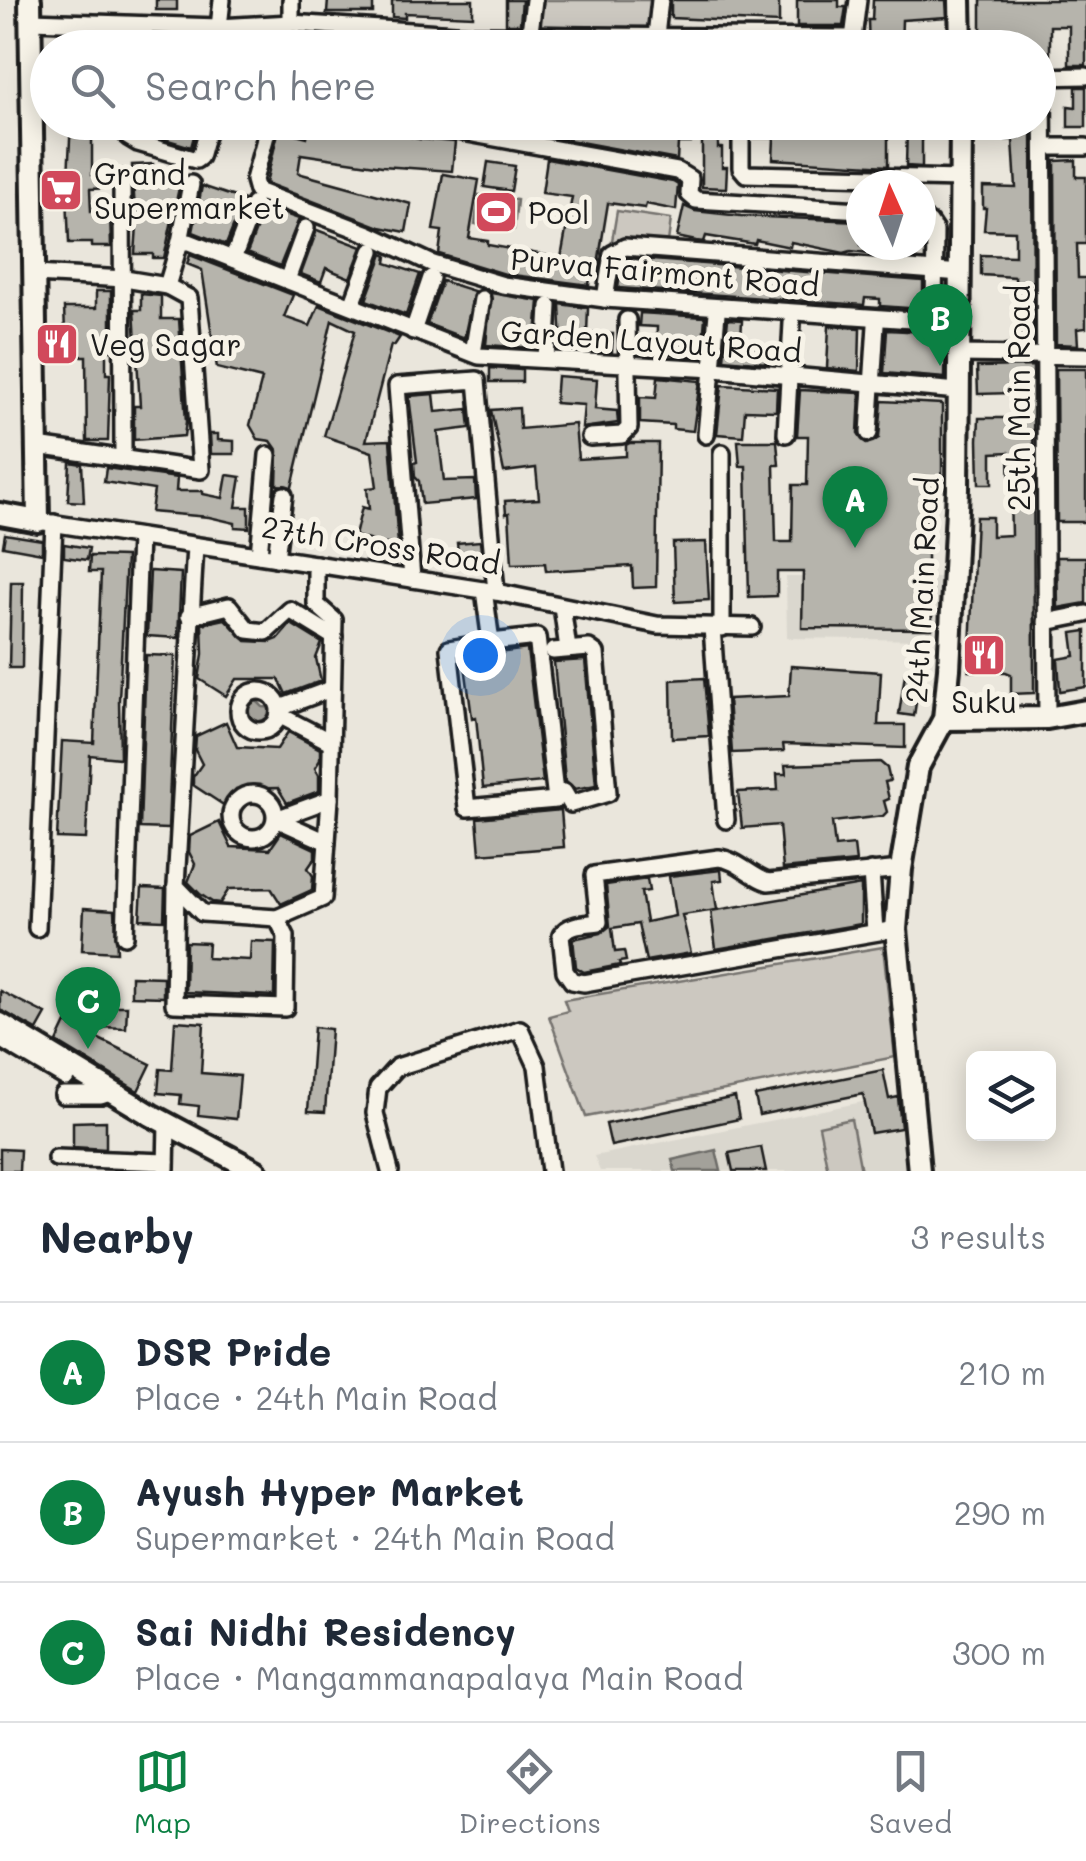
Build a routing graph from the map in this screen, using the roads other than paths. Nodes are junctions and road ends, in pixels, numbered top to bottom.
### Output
1 (222, 0) edge
2 (291, 0) edge
3 (534, 0) edge
4 (660, 0) edge
5 (858, 0) edge
6 (960, 0) edge
7 (31, 11) edge
8 (86, 23) junction
9 (291, 23) junction
10 (220, 27) junction
11 (370, 27) joint
12 (84, 30) edge
13 (391, 30) edge
14 (530, 30) edge
15 (657, 30) edge
16 (854, 30) edge
17 (960, 30) edge
18 (1086, 76) edge
19 (1056, 77) edge
20 (38, 140) edge
21 (133, 140) edge
22 (203, 140) edge
23 (265, 140) edge
24 (501, 140) edge
25 (741, 140) edge
26 (961, 140) edge
27 (1044, 140) edge
28 (513, 142) joint
29 (1044, 147) junction
30 (1086, 147) edge
31 (746, 174) junction
32 (122, 178) dead end
33 (962, 179) junction
34 (190, 184) dead end
35 (745, 202) junction
36 (254, 204) dead end
37 (846, 209) edge
38 (306, 228) dead end
39 (180, 242) junction
40 (372, 251) dead end
41 (233, 259) junction
42 (935, 260) edge
43 (935, 272) junction
44 (961, 273) junction
45 (36, 274) junction
46 (431, 278) dead end
47 (125, 279) junction
48 (287, 280) junction
49 (167, 286) junction
50 (482, 298) dead end
51 (605, 299) junction
52 (352, 305) junction
53 (548, 306) dead end
54 (717, 313) dead end
55 (626, 320) dead end
56 (792, 323) dead end
57 (876, 325) dead end
58 (414, 331) junction
59 (474, 354) junction
60 (959, 354) junction
61 (1045, 356) junction
62 (1086, 356) edge
63 (546, 360) junction
64 (626, 364) junction
65 (714, 369) junction
66 (788, 377) junction
67 (872, 384) junction
68 (958, 391) junction
69 (869, 433) dead end
70 (786, 434) dead end
71 (706, 435) dead end
72 (590, 437) dead end
73 (37, 446) junction
74 (722, 452) dead end
75 (268, 455) dead end
76 (123, 457) junction
77 (201, 470) junction
78 (220, 474) dead end
79 (284, 495) dead end
80 (0, 514) edge
81 (264, 516) junction
82 (281, 519) junction
83 (46, 522) junction
84 (139, 538) junction
85 (196, 546) junction
86 (268, 556) junction
87 (316, 564) junction
88 (412, 579) junction
89 (490, 591) junction
90 (562, 606) junction
91 (1086, 614) edge
92 (190, 616) junction
93 (1046, 622) junction
94 (752, 627) dead end
95 (717, 628) junction
96 (334, 637) junction
97 (490, 642) junction
98 (332, 689) junction
99 (1086, 711) edge
100 (1047, 718) junction
101 (944, 719) junction
102 (330, 742) junction
103 (564, 792) dead end
104 (330, 799) junction
105 (726, 820) dead end
106 (327, 842) junction
107 (901, 869) junction
108 (871, 870) junction
109 (176, 886) junction
110 (277, 918) junction
111 (37, 928) dead end
112 (886, 930) junction
113 (125, 936) dead end
114 (0, 1024) edge
115 (0, 1039) edge
116 (44, 1056) junction
117 (113, 1092) junction
118 (167, 1123) junction
119 (56, 1158) dead end
120 (166, 1166) edge
121 (256, 1171) edge
122 (390, 1171) edge
123 (550, 1171) edge
124 (919, 1171) edge

1 - 10 street
2 - 9 street
3 - 14 street
4 - 15 street
5 - 16 street
6 - 17 street
7 - 8 street
8 - 10 street
8 - 12 street
9 - 10 street
9 - 11 street
11 - 13 street
18 - 19 street
20 - 45 street
21 - 22 street
23 - 51 street, Purva Fairmont Road
24 - 28 street
25 - 31 street
26 - 33 street, 24th Main Road
27 - 29 street, 25th Main Road
28 - 35 street
29 - 30 street
29 - 61 street, 25th Main Road
31 - 33 street
31 - 35 street
32 - 47 street
33 - 44 street, 24th Main Road
34 - 39 street
35 - 37 street
36 - 41 street
38 - 48 street
39 - 41 street, Garden Layout Road
39 - 49 street
40 - 52 street
41 - 48 street, Garden Layout Road
42 - 43 street, Purva Fairmont Road
43 - 44 street
43 - 51 street
43 - 51 street, Purva Fairmont Road
44 - 60 street, 24th Main Road
45 - 47 street
45 - 73 street
46 - 58 street
47 - 49 street
47 - 76 street
48 - 52 street, Garden Layout Road
49 - 77 street
50 - 59 street
52 - 58 street, Garden Layout Road
53 - 63 street
54 - 65 street
55 - 64 street
56 - 66 street
57 - 67 street
58 - 59 street, Garden Layout Road
59 - 63 street, Garden Layout Road
60 - 61 street
60 - 68 street, 24th Main Road
61 - 62 street
61 - 93 street, 25th Main Road
63 - 64 street, Garden Layout Road
64 - 65 street, Garden Layout Road
64 - 72 street
65 - 66 street, Garden Layout Road
65 - 71 street
66 - 67 street, Garden Layout Road
66 - 70 street
67 - 68 street, Garden Layout Road
67 - 69 street
68 - 101 street, 24th Main Road
73 - 76 street
73 - 83 street
74 - 95 street
75 - 81 street
76 - 77 street
77 - 78 street
79 - 82 street
80 - 83 street, 27th Cross Road
81 - 82 street
81 - 86 street
82 - 86 street
83 - 84 street, 27th Cross Road
83 - 111 street
84 - 85 street, 27th Cross Road
84 - 113 street
85 - 86 street, 27th Cross Road
85 - 92 street
86 - 87 street, 27th Cross Road
87 - 88 street, 27th Cross Road
87 - 96 street
88 - 89 street, 27th Cross Road
88 - 89 street
89 - 90 street, 27th Cross Road
89 - 97 street
90 - 95 street, 27th Cross Road
90 - 103 street
91 - 93 street
92 - 96 street
92 - 109 street
93 - 100 street, 25th Main Road
94 - 95 street, 27th Cross Road
95 - 105 street
96 - 98 street
97 - 97 street
98 - 102 street
98 - 102 street
99 - 100 street
100 - 101 street
101 - 107 street, 24th Main Road
102 - 104 street
104 - 106 street
104 - 106 street
106 - 110 street
107 - 108 street
107 - 112 street, 24th Main Road
108 - 112 street
108 - 112 street
109 - 110 street
109 - 110 street
112 - 124 street, 24th Main Road
114 - 116 street
115 - 116 street
116 - 117 street
116 - 117 street
117 - 118 street
118 - 120 street
118 - 121 street
119 - 120 street
122 - 123 street

